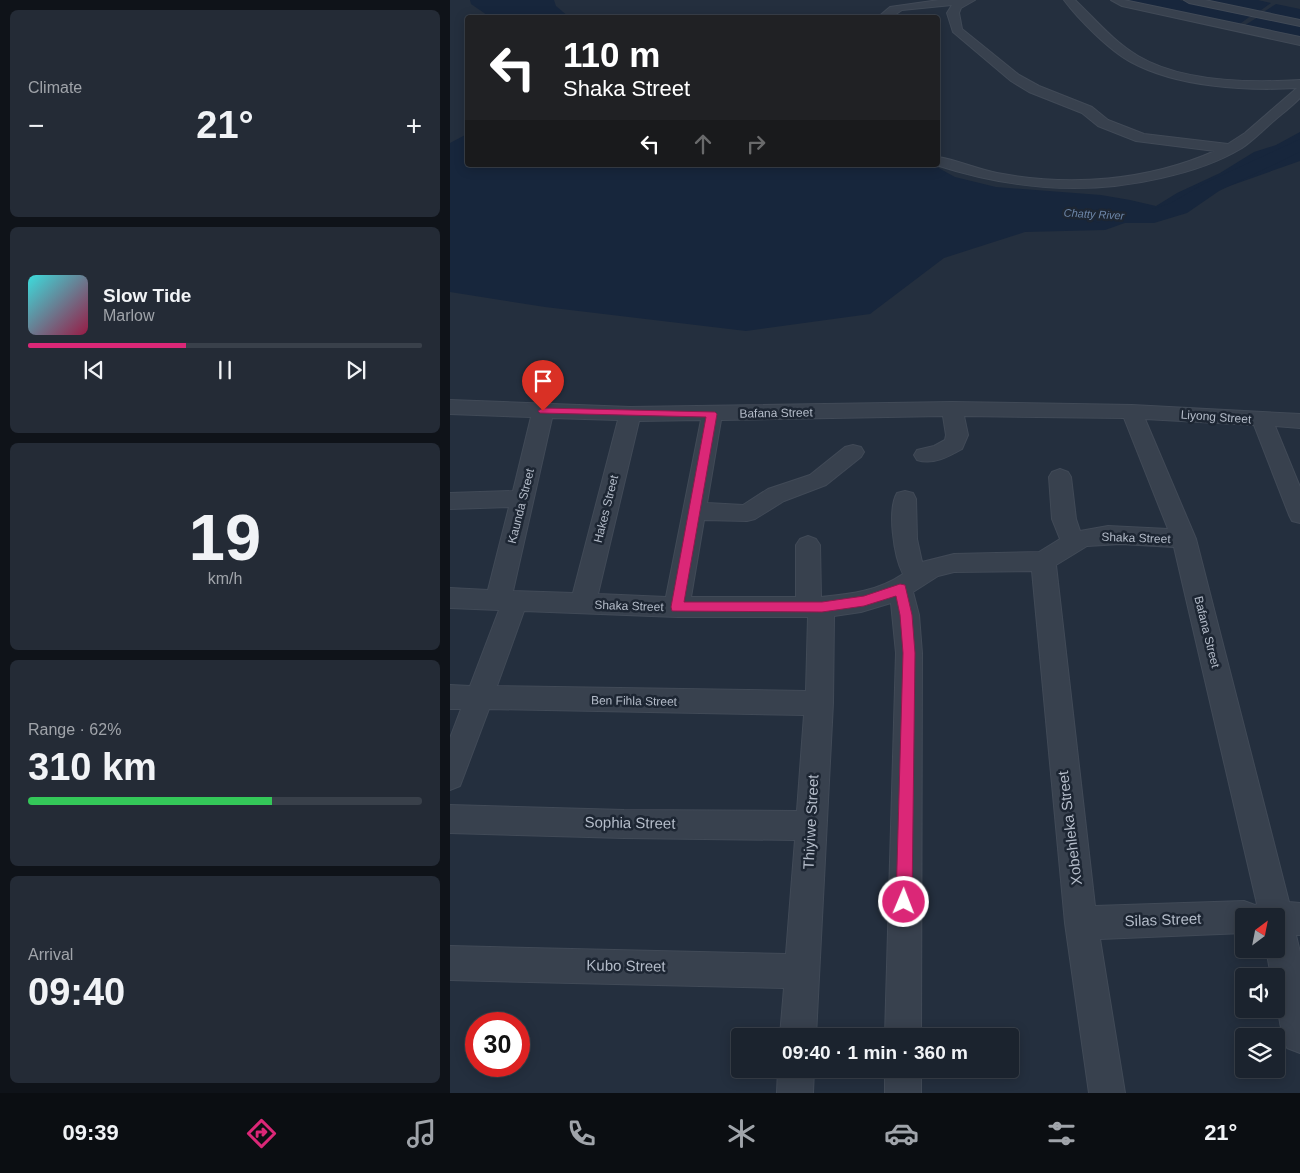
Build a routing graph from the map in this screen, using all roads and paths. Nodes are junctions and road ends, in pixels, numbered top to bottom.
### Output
1 (966, 0) edge
2 (970, 0) edge
3 (1069, 0) edge
4 (1116, 0) edge
5 (1188, 0) edge
6 (886, 15) edge
7 (1300, 23) edge
8 (1300, 41) edge
9 (1300, 84) edge
10 (1300, 92) edge
11 (1230, 148) junction
12 (940, 162) edge
13 (451, 408) edge
14 (952, 409) junction
15 (543, 411) junction
16 (1132, 412) junction
17 (630, 414) junction
18 (712, 414) junction
19 (1262, 420) junction
20 (1300, 421) edge
21 (853, 452) dead end
22 (925, 455) dead end
23 (1060, 477) dead end
24 (523, 499) junction
25 (905, 499) dead end
26 (450, 501) edge
27 (694, 511) junction
28 (1300, 515) edge
29 (1184, 540) junction
30 (1073, 542) junction
31 (808, 545) dead end
32 (1043, 561) junction
33 (908, 582) junction
34 (450, 598) edge
35 (506, 600) junction
36 (583, 604) junction
37 (677, 607) junction
38 (815, 607) junction
39 (450, 698) edge
40 (479, 698) junction
41 (818, 703) junction
42 (450, 777) edge
43 (450, 819) edge
44 (811, 826) junction
45 (1274, 908) edge
46 (1235, 917) edge
47 (1285, 917) edge
48 (1300, 919) edge
49 (1081, 923) junction
50 (1284, 958) edge
51 (450, 962) edge
52 (803, 971) junction
53 (799, 1028) edge
54 (903, 1028) edge
55 (1300, 1035) edge
56 (796, 1078) edge
57 (903, 1078) edge
58 (795, 1093) edge
59 (903, 1093) edge
60 (1107, 1093) edge

1 - 2 street
1 - 6 street
1 - 11 street
3 - 9 street
4 - 8 street
5 - 7 street
10 - 11 street
11 - 12 street
13 - 15 street, Bafana Street
14 - 16 street, Bafana Street
14 - 18 street, Bafana Street
14 - 22 street
15 - 17 street, Bafana Street
15 - 24 street, Kaunda Street
16 - 19 street, Liyong Street
16 - 29 street, Bafana Street
17 - 18 street, Bafana Street
17 - 36 street, Hakes Street
18 - 27 street
19 - 20 street, Liyong Street
19 - 28 street
21 - 27 street
23 - 30 street
24 - 26 street
24 - 35 street, Kaunda Street
25 - 33 street
27 - 37 street
29 - 30 street, Shaka Street
29 - 45 street, Bafana Street
30 - 32 street, Shaka Street
31 - 38 street
32 - 33 street, Shaka Street
32 - 49 street, Xobehleka Street
33 - 38 street, Shaka Street
33 - 54 street
34 - 35 street, Shaka Street
35 - 36 street, Shaka Street
35 - 40 street, Kaunda Street
36 - 37 street, Shaka Street
37 - 38 street, Shaka Street
38 - 41 street, Thiyiwe Street
39 - 40 street, Ben Fihla Street
40 - 41 street, Ben Fihla Street
40 - 42 street, Kaunda Street
41 - 44 street, Thiyiwe Street
43 - 44 street, Sophia Street
44 - 52 street, Thiyiwe Street
46 - 49 street, Silas Street
47 - 48 street
49 - 60 street, Xobehleka Street
50 - 55 street, Bafana Street
51 - 52 street, Kubo Street
52 - 53 street, Thiyiwe Street
56 - 58 street
57 - 59 street

